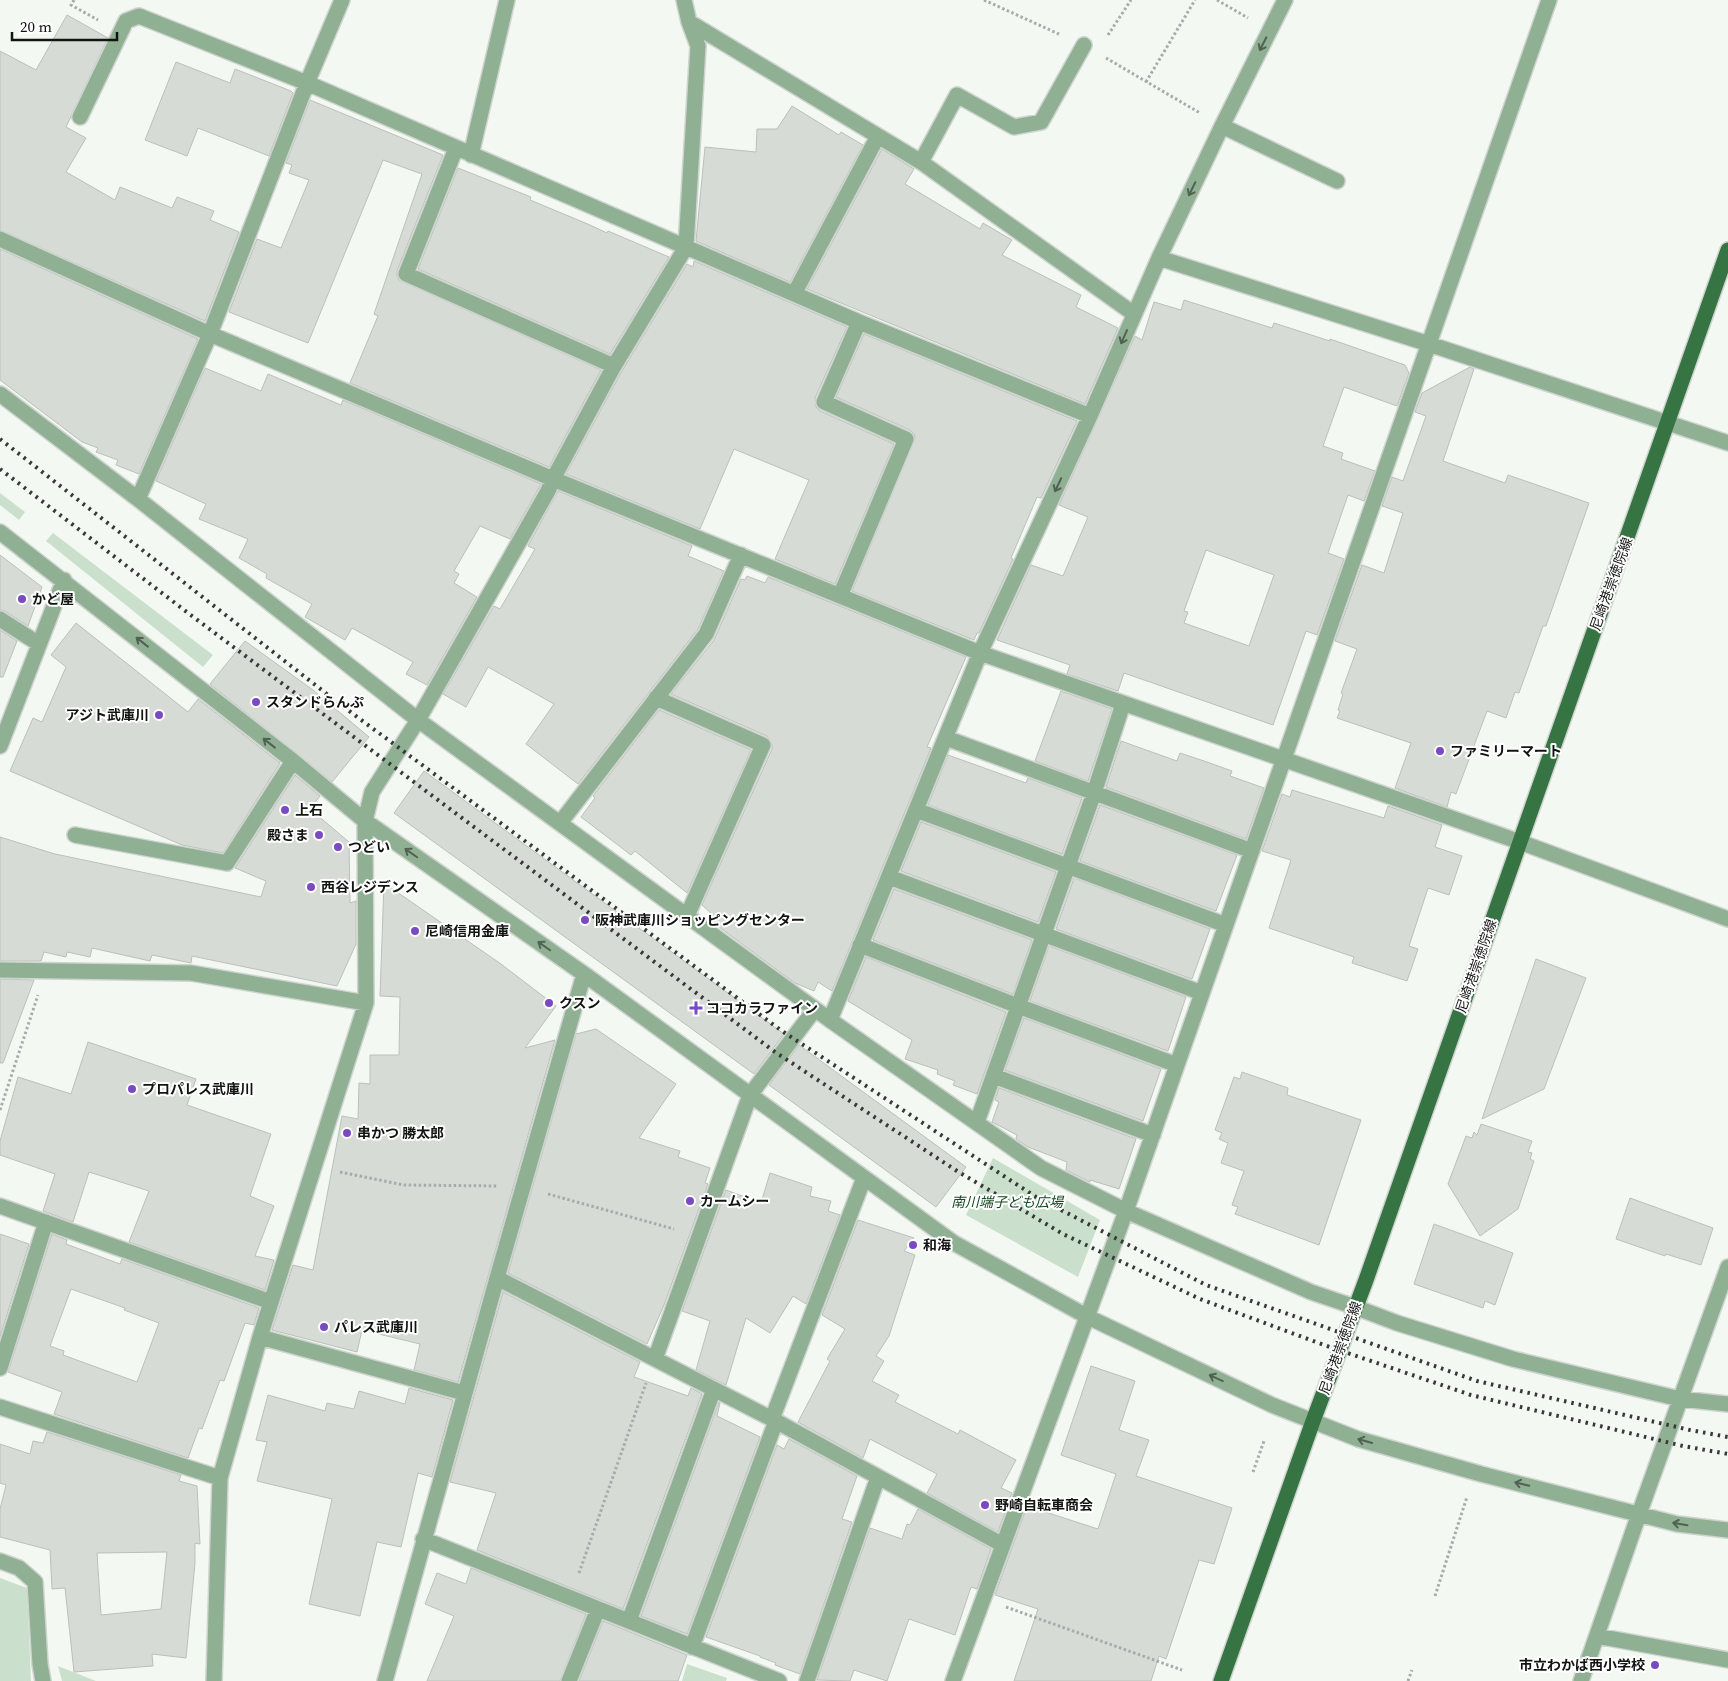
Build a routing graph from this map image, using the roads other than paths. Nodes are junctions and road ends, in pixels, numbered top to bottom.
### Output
1 (342, 0) edge
2 (507, 0) edge
3 (684, 0) edge
4 (1285, 0) edge
5 (1549, 0) edge
6 (689, 22) junction
7 (1090, 49) road end
8 (307, 84) junction
9 (80, 118) dead end
10 (1222, 126) junction
11 (878, 136) junction
12 (456, 148) junction
13 (471, 155) junction
14 (921, 162) junction
15 (1337, 180) dead end
16 (0, 239) edge
17 (686, 247) junction
18 (1728, 250) edge
19 (1159, 258) junction
20 (794, 294) junction
21 (1134, 314) junction
22 (859, 322) junction
23 (210, 334) junction
24 (1429, 344) junction
25 (614, 366) junction
26 (0, 394) edge
27 (1090, 416) junction
28 (1668, 424) junction
29 (1728, 443) edge
30 (553, 479) junction
31 (138, 499) junction
32 (0, 532) edge
33 (741, 555) junction
34 (64, 580) junction
35 (840, 596) junction
36 (0, 619) edge
37 (39, 644) junction
38 (980, 653) junction
39 (656, 698) junction
40 (1123, 704) junction
41 (418, 720) junction
42 (946, 738) junction
43 (0, 746) edge
44 (1284, 760) junction
45 (293, 761) junction
46 (1094, 793) junction
47 (916, 810) junction
48 (365, 821) junction
49 (560, 823) junction
50 (76, 835) dead end
51 (1520, 842) junction
52 (1252, 851) junction
53 (1068, 866) junction
54 (888, 876) junction
55 (687, 916) junction
56 (1728, 918) edge
57 (1226, 924) junction
58 (1044, 935) junction
59 (860, 946) junction
60 (0, 970) edge
61 (584, 974) junction
62 (1202, 993) junction
63 (366, 1003) junction
64 (1018, 1006) junction
65 (815, 1009) junction
66 (830, 1020) junction
67 (1177, 1065) junction
68 (994, 1076) junction
69 (750, 1095) junction
70 (977, 1122) junction
71 (1153, 1134) junction
72 (864, 1178) junction
73 (0, 1206) edge
74 (1126, 1211) junction
75 (46, 1222) junction
76 (1728, 1267) edge
77 (497, 1278) junction
78 (272, 1302) junction
79 (1355, 1307) junction
80 (1088, 1317) junction
81 (260, 1337) junction
82 (655, 1359) junction
83 (0, 1368) edge
84 (714, 1389) junction
85 (464, 1393) junction
86 (1680, 1399) junction
87 (1728, 1404) edge
88 (0, 1406) edge
89 (774, 1420) junction
90 (1313, 1422) junction
91 (878, 1477) junction
92 (220, 1478) junction
93 (1639, 1514) junction
94 (1728, 1530) edge
95 (423, 1539) junction
96 (1003, 1545) junction
97 (0, 1561) edge
98 (598, 1609) junction
99 (629, 1621) junction
100 (1597, 1636) junction
101 (692, 1646) junction
102 (1728, 1660) edge
103 (43, 1681) edge
104 (214, 1681) edge
105 (385, 1681) edge
106 (569, 1681) edge
107 (779, 1681) edge
108 (807, 1681) edge
109 (953, 1681) edge
110 (1221, 1681) edge
111 (1581, 1681) edge

1 - 8 street
2 - 13 street
3 - 6 street
4 -> 10 street
5 - 24 street
6 - 11 street
6 - 17 street
7 - 14 street
8 - 9 street
8 - 12 street
8 - 23 street
10 - 15 street
10 -> 19 street
11 - 14 street
11 - 20 street
12 - 13 street
12 - 25 street
13 - 17 street
14 - 21 street
16 - 23 street
17 - 20 street
17 - 25 street
18 - 28 main road, 尼崎港崇徳院線
19 - 21 street
19 - 24 street
20 - 22 street
21 -> 27 street
22 - 27 street
22 - 35 street
23 - 30 street
23 - 31 street
24 - 28 street
24 - 44 street
25 - 30 street
26 - 31 street
27 -> 38 street
28 - 29 street
28 - 51 main road, 尼崎港崇徳院線
30 - 33 street
30 - 41 street
31 - 41 street
32 - 34 street
33 - 35 street
33 - 39 street
34 - 37 street
45 -> 34 street
35 - 38 street
36 - 37 street
37 - 43 street
38 - 40 street
38 - 42 street
39 - 49 street
39 - 55 street
40 - 44 street
40 - 46 street
41 - 48 street
41 - 49 street
42 - 46 street
42 - 47 street
44 - 51 street
44 - 52 street
45 - 48 street
45 - 50 street
46 - 52 street
46 - 53 street
47 - 53 street
47 - 54 street
61 -> 48 street
48 - 63 street
49 - 55 street
51 - 56 street
51 - 79 main road, 尼崎港崇徳院線
52 - 57 street
53 - 57 street
53 - 58 street
54 - 58 street
54 - 59 street
55 - 65 street
57 - 62 street
58 - 62 street
58 - 64 street
59 - 64 street
59 - 66 street
60 - 63 street
61 - 69 street
61 - 77 street
62 - 67 street
63 - 78 street
64 - 67 street
64 - 68 street
65 - 66 street
65 - 69 street
66 - 70 street
67 - 71 street
68 - 70 street
68 - 71 street
69 - 72 street
69 - 82 street
70 - 74 street
71 - 74 street
72 - 80 street
72 - 89 street
73 - 75 street
74 - 79 street
74 - 80 street
75 - 78 street
75 - 83 street
76 - 86 street
77 - 82 street
77 - 85 street
78 - 81 street
79 - 86 street
79 - 90 main road, 尼崎港崇徳院線
90 -> 80 street
80 - 96 street
81 - 85 street
81 - 92 street
82 - 84 street
84 - 89 street
84 - 99 street
85 - 95 street
86 - 87 street
86 - 93 street
88 - 92 street
89 - 91 street
89 - 101 street
93 -> 90 street
90 - 110 main road, 尼崎港崇徳院線
91 - 96 street
91 - 108 street
92 - 104 street
94 -> 93 street
93 - 100 street
95 - 98 street
95 - 105 street
96 - 109 street
97 - 103 street
98 - 99 street
98 - 106 street
99 - 101 street
100 - 102 street
100 - 111 street
101 - 107 street

